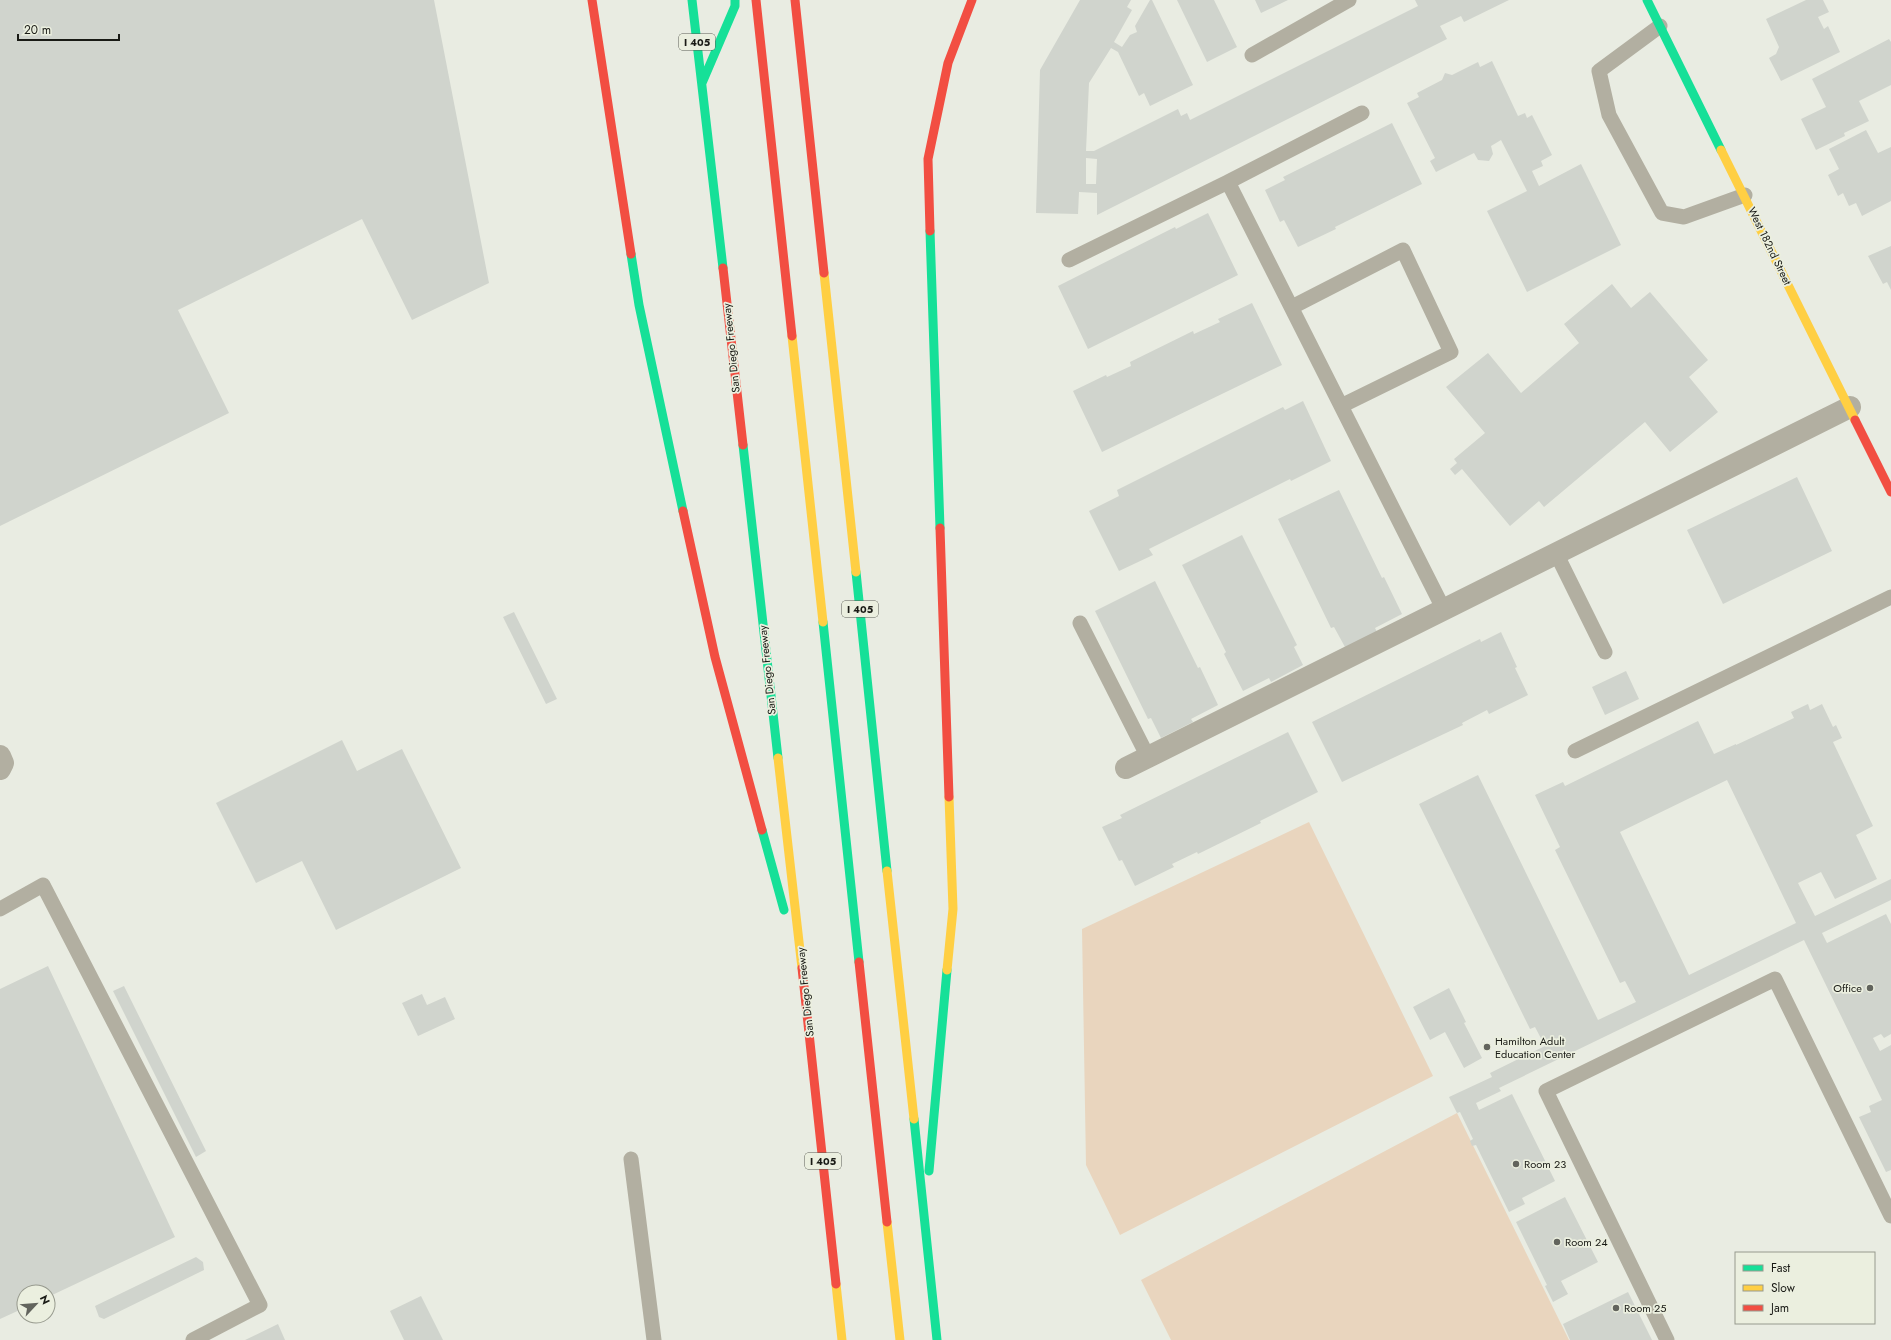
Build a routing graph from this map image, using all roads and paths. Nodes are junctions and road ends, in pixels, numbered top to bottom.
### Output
1 (592, 0) edge
2 (692, 0) edge
3 (734, 0) edge
4 (756, 0) edge
5 (795, 0) edge
6 (972, 0) edge
7 (1349, 0) edge
8 (1647, 0) edge
9 (1660, 26) junction
10 (1252, 55) dead end
11 (701, 84) junction
12 (1362, 113) dead end
13 (1228, 182) junction
14 (1745, 195) junction
15 (1069, 260) dead end
16 (1292, 307) junction
17 (1341, 406) junction
18 (1850, 407) junction
19 (1891, 492) edge
20 (1556, 553) junction
21 (1891, 597) edge
22 (1444, 610) junction
23 (1080, 623) dead end
24 (1605, 652) dead end
25 (1575, 751) dead end
26 (0, 756) edge
27 (1148, 757) junction
28 (1126, 768) dead end
29 (0, 769) edge
30 (0, 909) edge
31 (804, 982) junction
32 (631, 1159) dead end
33 (1891, 1216) edge
34 (924, 1218) junction
35 (193, 1340) edge
36 (654, 1340) edge
37 (842, 1340) edge
38 (900, 1340) edge
39 (937, 1340) edge
40 (1667, 1340) edge

1 - 31 main road
2 - 11 main road, San Diego Freeway / I 405
3 - 11 main road
4 - 38 main road
5 - 34 main road, I 405
6 - 34 main road
7 - 10 lane
8 - 9 main road, West 182nd Street
9 - 14 main road, West 182nd Street
9 - 14 lane
11 - 31 main road, San Diego Freeway / I 405
12 - 13 lane
13 - 15 lane
13 - 16 lane
14 - 18 main road, West 182nd Street
16 - 17 lane
16 - 17 lane
17 - 22 lane
18 - 19 main road, West 182nd Street
18 - 20 street
20 - 22 street
20 - 24 lane
21 - 25 lane
22 - 27 street
23 - 27 lane
26 - 29 street
27 - 28 street
30 - 35 lane
31 - 37 main road, San Diego Freeway / I 405
32 - 36 lane
33 - 40 lane
34 - 39 main road, I 405

